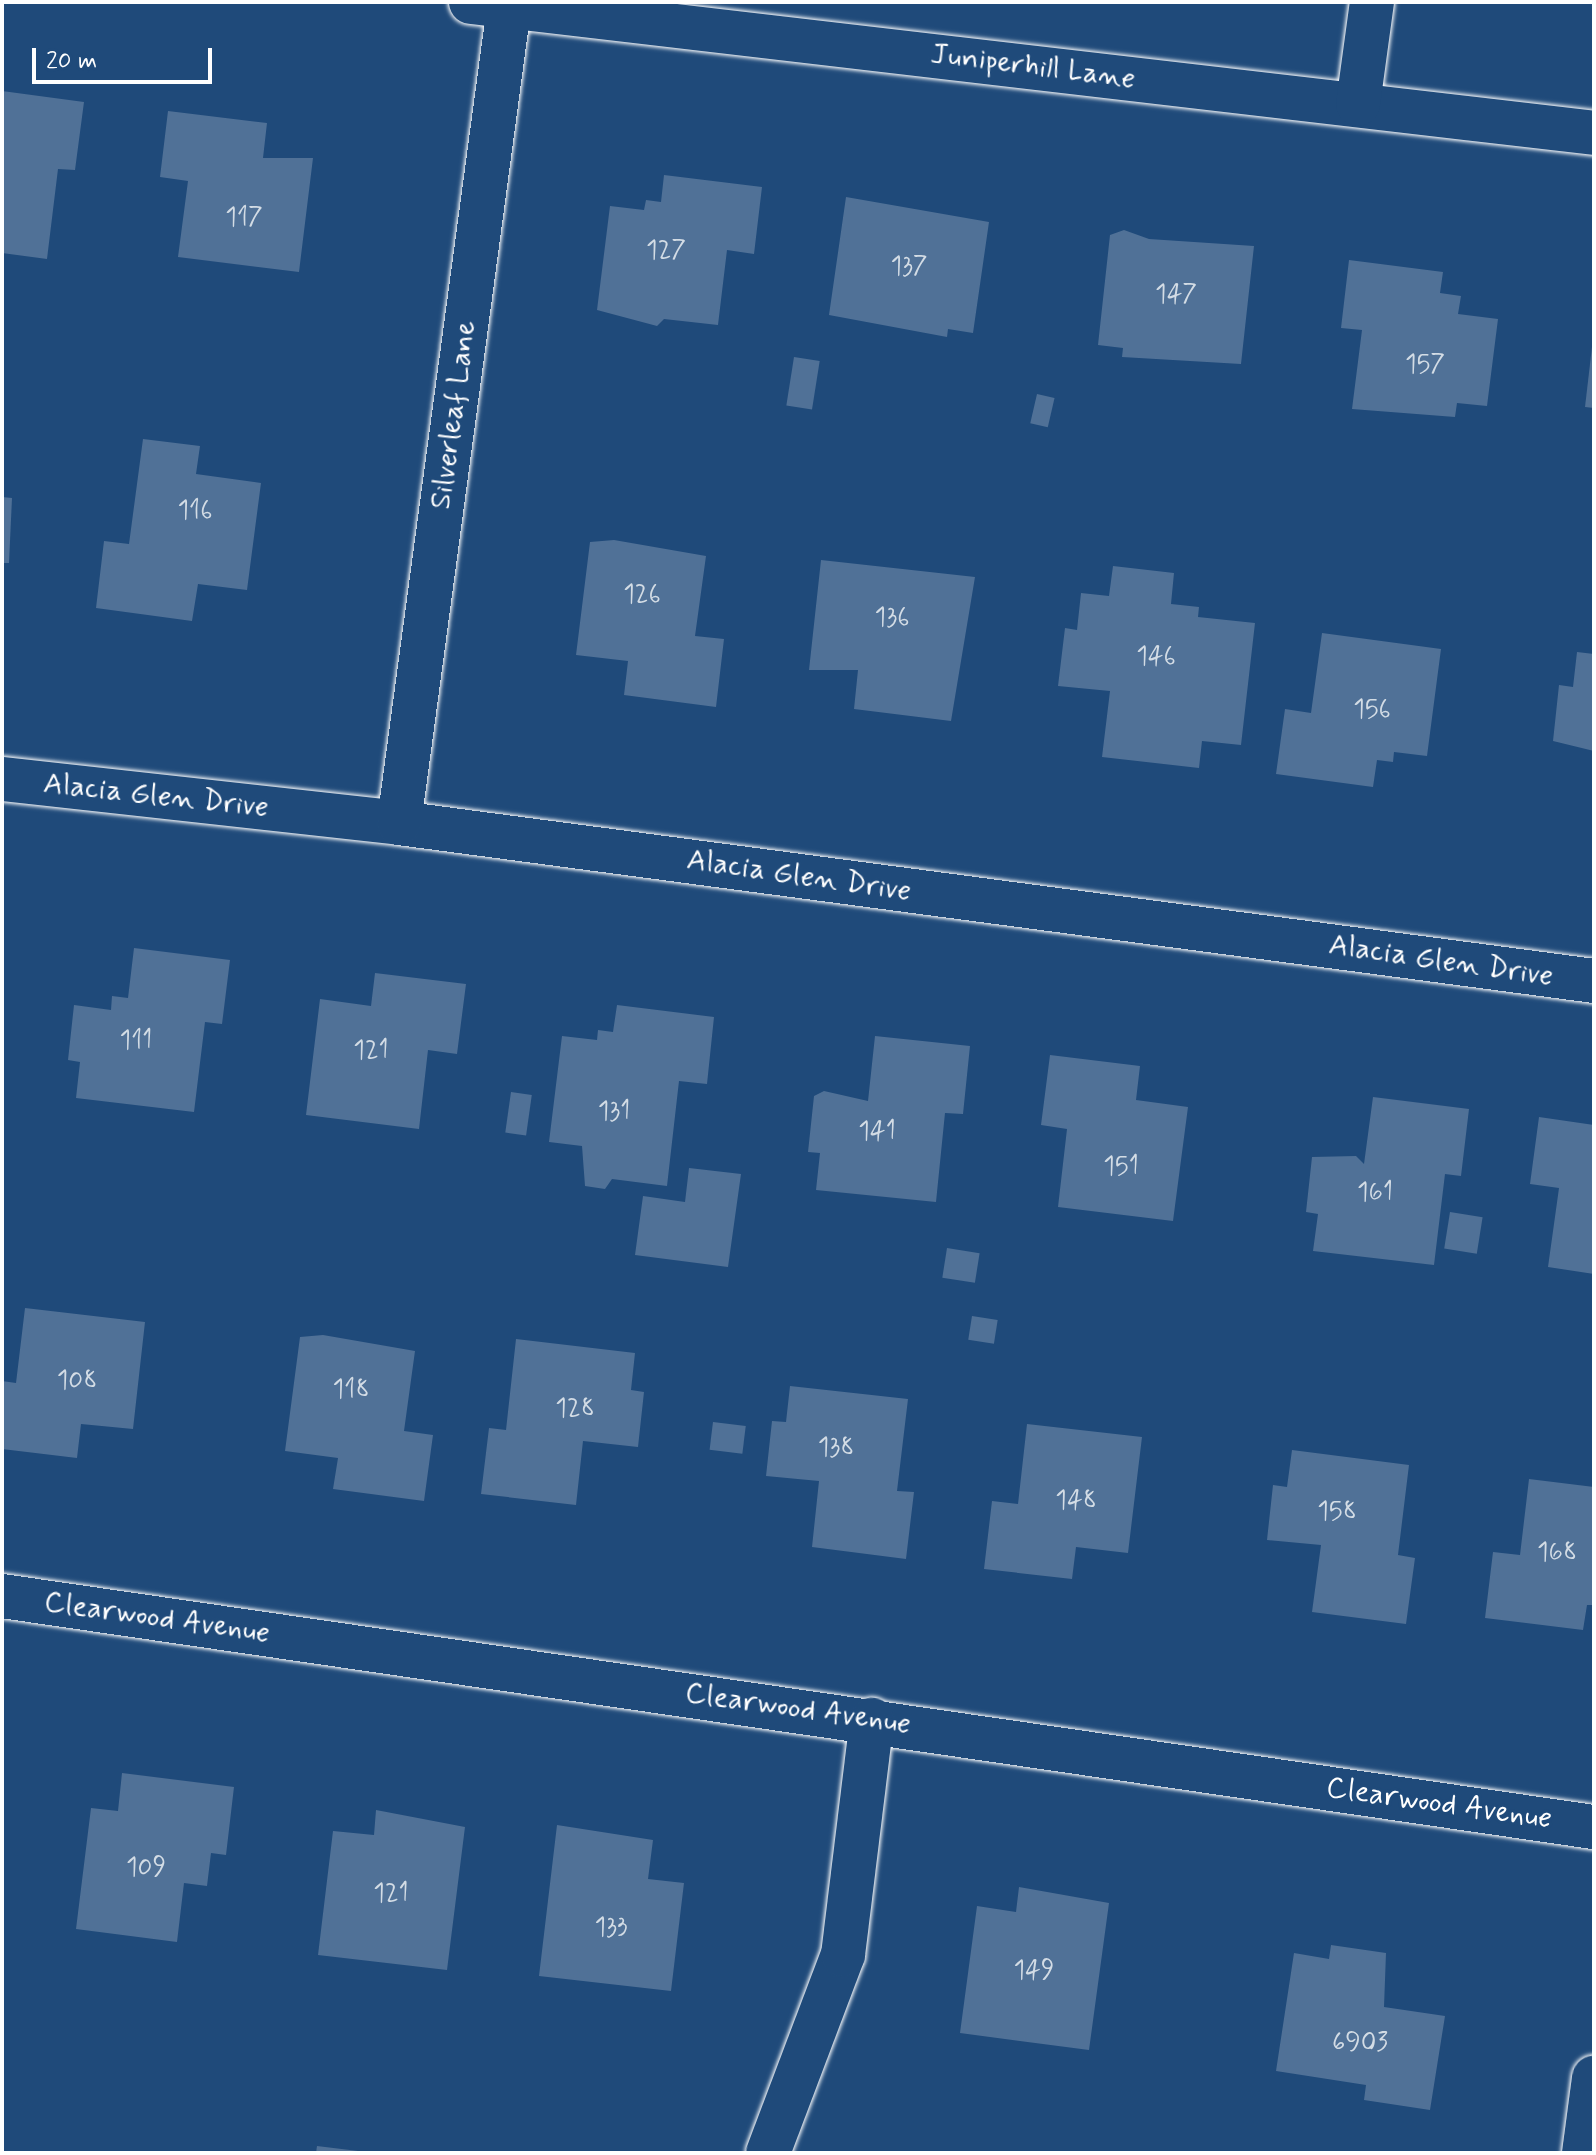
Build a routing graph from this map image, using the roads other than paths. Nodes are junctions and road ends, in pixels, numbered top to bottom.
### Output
1 (1372, 2) edge
2 (490, 4) edge
3 (1358, 104) junction
4 (1594, 133) edge
5 (2, 779) edge
6 (399, 823) junction
7 (1594, 981) edge
8 (2, 1596) edge
9 (872, 1720) junction
10 (1594, 1827) edge
11 (1594, 2078) edge
12 (768, 2153) edge
13 (1584, 2153) edge

1 - 3 street
2 - 3 street, Juniperhill Lane
2 - 6 street, Silverleaf Lane
3 - 4 street, Juniperhill Lane
5 - 6 street, Alacia Glen Drive
6 - 7 street, Alacia Glen Drive
8 - 9 street, Clearwood Avenue
9 - 10 street, Clearwood Avenue
9 - 12 street
11 - 13 street

